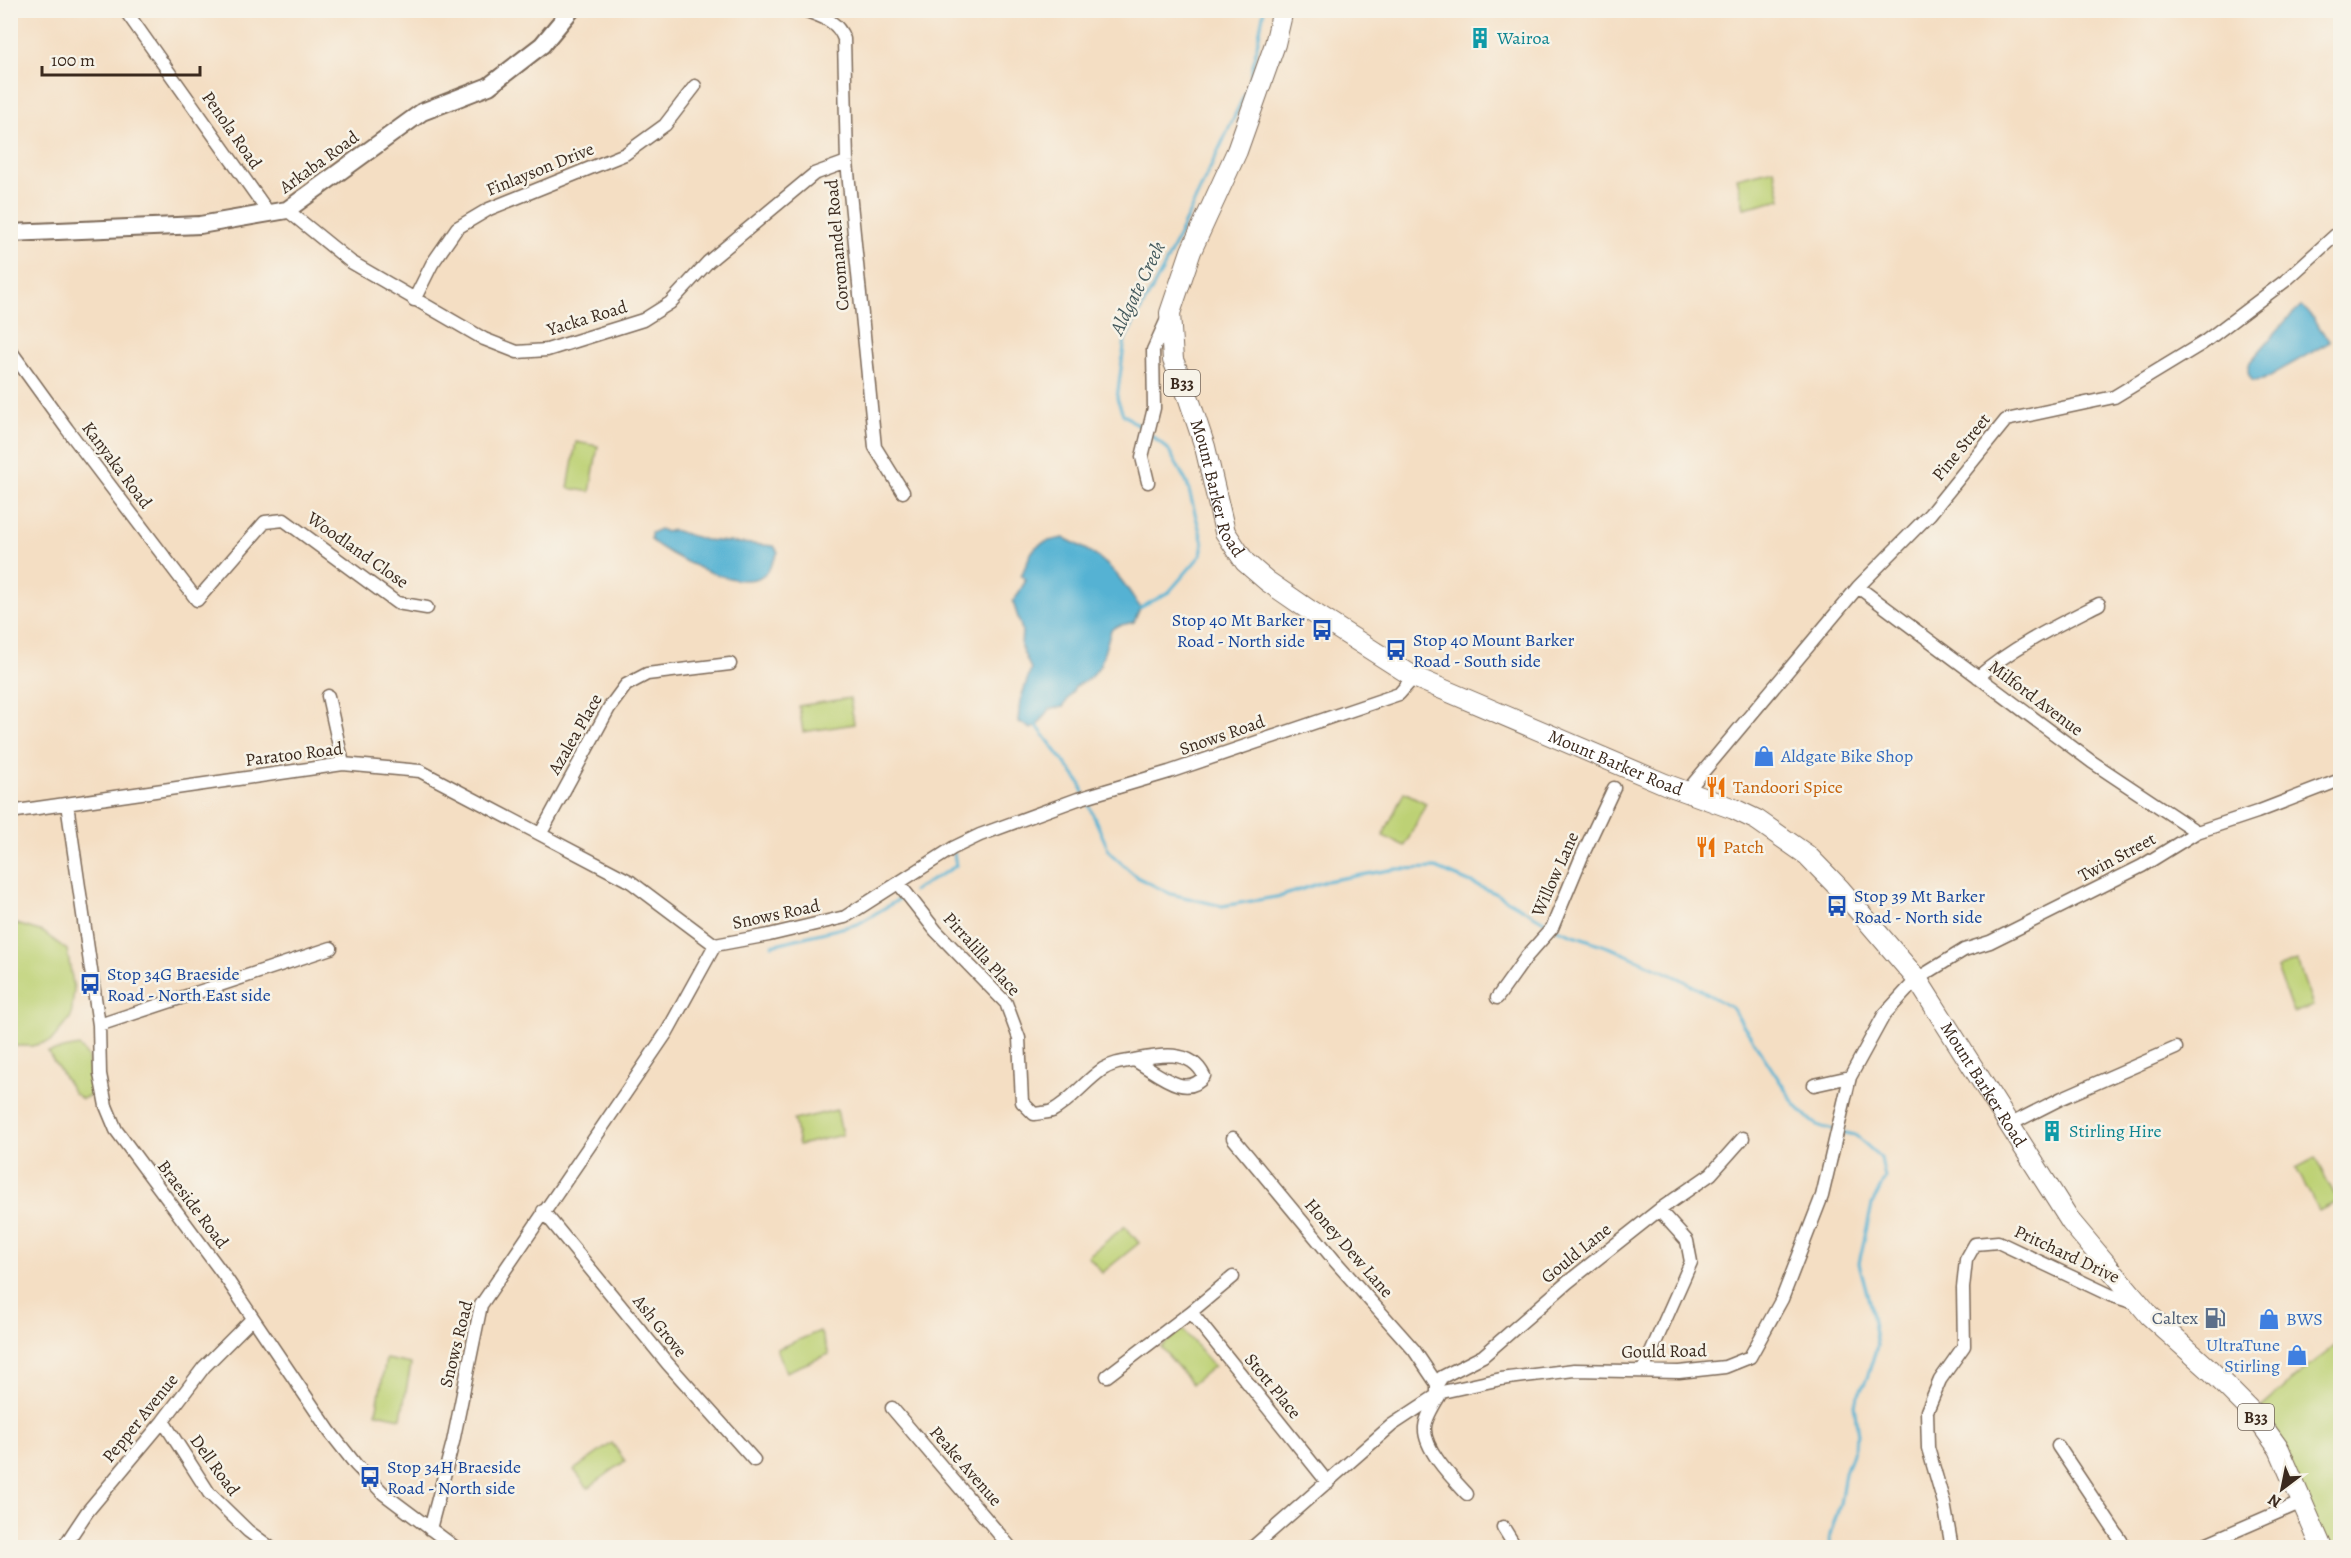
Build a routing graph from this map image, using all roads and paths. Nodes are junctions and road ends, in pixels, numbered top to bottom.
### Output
1 (126, 10) edge
2 (572, 10) edge
3 (804, 10) edge
4 (1283, 10) edge
5 (695, 87) dead end
6 (847, 162) junction
7 (287, 210) junction
8 (268, 212) junction
9 (2340, 231) edge
10 (10, 233) edge
11 (414, 300) junction
12 (1170, 313) junction
13 (10, 350) edge
14 (1148, 482) dead end
15 (903, 492) dead end
16 (1858, 587) junction
17 (197, 600) joint
18 (2099, 604) dead end
19 (427, 608) dead end
20 (730, 664) dead end
21 (1414, 677) junction
22 (1978, 677) junction
23 (328, 696) dead end
24 (343, 764) junction
25 (2340, 780) edge
26 (1614, 788) dead end
27 (1687, 791) junction
28 (67, 804) junction
29 (10, 812) edge
30 (2197, 832) junction
31 (541, 833) junction
32 (899, 884) junction
33 (715, 945) junction
34 (331, 948) dead end
35 (1917, 979) junction
36 (1497, 998) dead end
37 (99, 1025) junction
38 (2176, 1048) dead end
39 (1134, 1060) junction
40 (1850, 1077) junction
41 (1814, 1085) dead end
42 (2008, 1125) junction
43 (1233, 1138) dead end
44 (1743, 1138) dead end
45 (1659, 1210) junction
46 (543, 1211) junction
47 (1233, 1277) dead end
48 (2138, 1304) junction
49 (1191, 1312) junction
50 (252, 1318) junction
51 (1643, 1370) junction
52 (1107, 1376) dead end
53 (1438, 1390) junction
54 (892, 1408) dead end
55 (163, 1421) junction
56 (2058, 1446) dead end
57 (754, 1460) dead end
58 (1328, 1483) junction
59 (1467, 1494) dead end
60 (2302, 1502) junction
61 (1503, 1527) dead end
62 (430, 1529) junction
63 (63, 1548) edge
64 (271, 1548) edge
65 (456, 1548) edge
66 (1011, 1548) edge
67 (1252, 1548) edge
68 (1516, 1548) edge
69 (1952, 1548) edge
70 (2126, 1548) edge
71 (2196, 1548) edge
72 (2322, 1548) edge

1 - 8 street, Penola Road
2 - 7 street, Arkaba Road
3 - 6 street, Coromandel Road
4 - 12 main road, Mount Barker Road / B33
5 - 11 street, Finlayson Drive
6 - 11 street, Yacka Road
6 - 15 street, Coromandel Road
7 - 8 street, Arkaba Road
7 - 11 street, Yacka Road
8 - 10 street, Arkaba Road
9 - 16 street, Pine Street
12 - 14 street
12 - 21 main road, Mount Barker Road / B33
13 - 17 street, Kanyaka Road
16 - 22 street, Milford Avenue
16 - 27 street, Pine Street
17 - 19 street, Woodland Close
18 - 22 street
20 - 31 street, Azalea Place
21 - 27 main road, Mount Barker Road / B33
21 - 32 street, Snows Road
22 - 30 street, Milford Avenue
23 - 24 street
24 - 28 street, Paratoo Road
24 - 31 street, Paratoo Road
25 - 30 street, Twin Street
26 - 36 street, Willow Lane
27 - 35 main road, Mount Barker Road / B33
28 - 29 street, Paratoo Road
28 - 37 street, Braeside Road
30 - 35 street, Twin Street
31 - 33 street, Paratoo Road
32 - 33 street, Snows Road
32 - 39 street, Pirralilla Place
33 - 46 street, Snows Road
34 - 37 street
35 - 40 street, Gould Road
35 - 42 main road, Mount Barker Road / B33
37 - 50 street, Braeside Road
38 - 42 street
39 - 39 street, Pirralilla Place
40 - 41 street
40 - 51 street, Gould Road
42 - 48 main road, Mount Barker Road / B33
43 - 53 street, Honey Dew Lane
44 - 45 street, Gould Lane
45 - 51 street
45 - 53 street, Gould Lane
46 - 57 street, Ash Grove
46 - 62 street, Snows Road
47 - 49 street
48 - 60 main road, Mount Barker Road / B33
48 - 69 street, Pritchard Drive
49 - 52 street
49 - 58 street, Stott Place
50 - 55 street, Pepper Avenue
50 - 62 street, Braeside Road
51 - 53 street, Gould Road
53 - 58 street, Gould Road
53 - 59 street
54 - 66 street, Peake Avenue
55 - 63 street, Pepper Avenue
55 - 64 street, Dell Road
56 - 70 street
58 - 67 street, Gould Road
60 - 71 street
60 - 72 main road, Mount Barker Road / B33
61 - 68 street
62 - 65 street, Braeside Road

